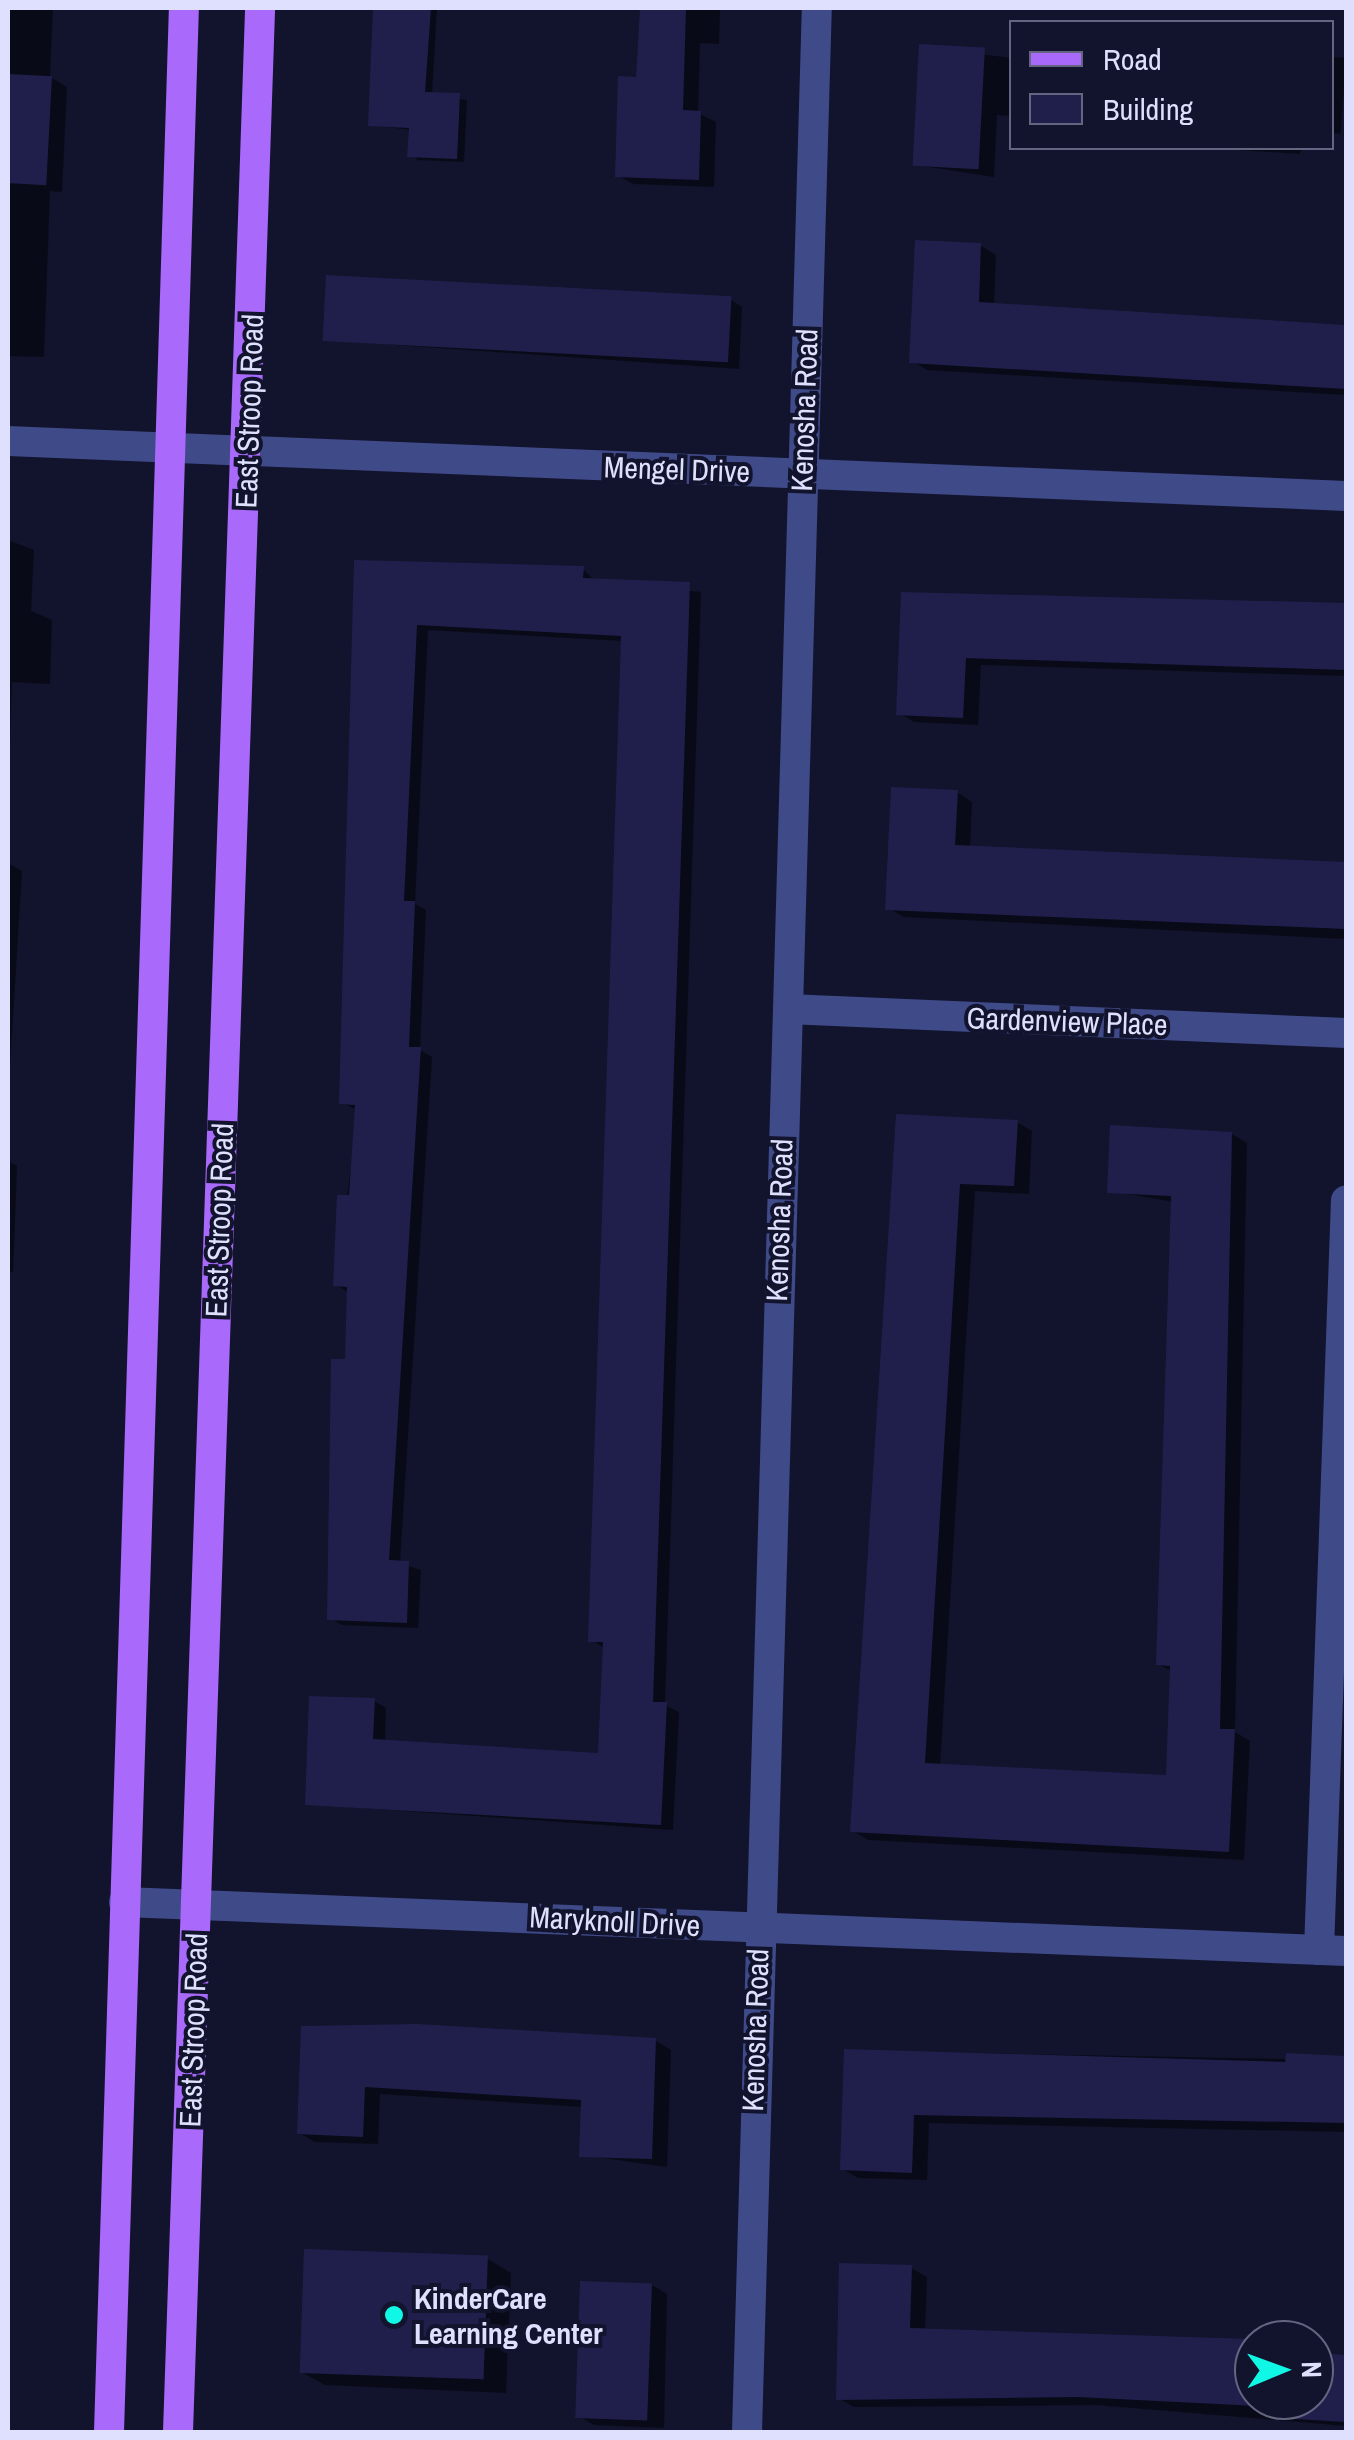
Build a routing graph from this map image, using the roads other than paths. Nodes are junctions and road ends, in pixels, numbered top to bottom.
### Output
1 (184, 8) edge
2 (260, 8) edge
3 (817, 8) edge
4 (8, 441) edge
5 (172, 448) junction
6 (248, 451) junction
7 (802, 474) junction
8 (1346, 496) edge
9 (788, 1009) junction
10 (1346, 1033) edge
11 (1346, 1200) edge
12 (124, 1902) junction
13 (198, 1902) junction
14 (758, 1928) junction
15 (1333, 1950) edge
16 (109, 2432) edge
17 (178, 2432) edge
18 (747, 2432) edge

1 - 5 main road
2 - 6 main road, East Stroop Road
3 - 7 street, Kenosha Road
4 - 5 street, Mengel Drive
5 - 6 street, Mengel Drive
5 - 12 main road
6 - 7 street, Mengel Drive
6 - 13 main road, East Stroop Road
7 - 8 street, Mengel Drive
7 - 9 street, Kenosha Road
9 - 10 street, Gardenview Place
9 - 14 street, Kenosha Road
11 - 15 street
12 - 13 street, Maryknoll Drive
12 - 16 main road
13 - 14 street, Maryknoll Drive
13 - 17 main road, East Stroop Road
14 - 15 street, Maryknoll Drive
14 - 18 street, Kenosha Road

